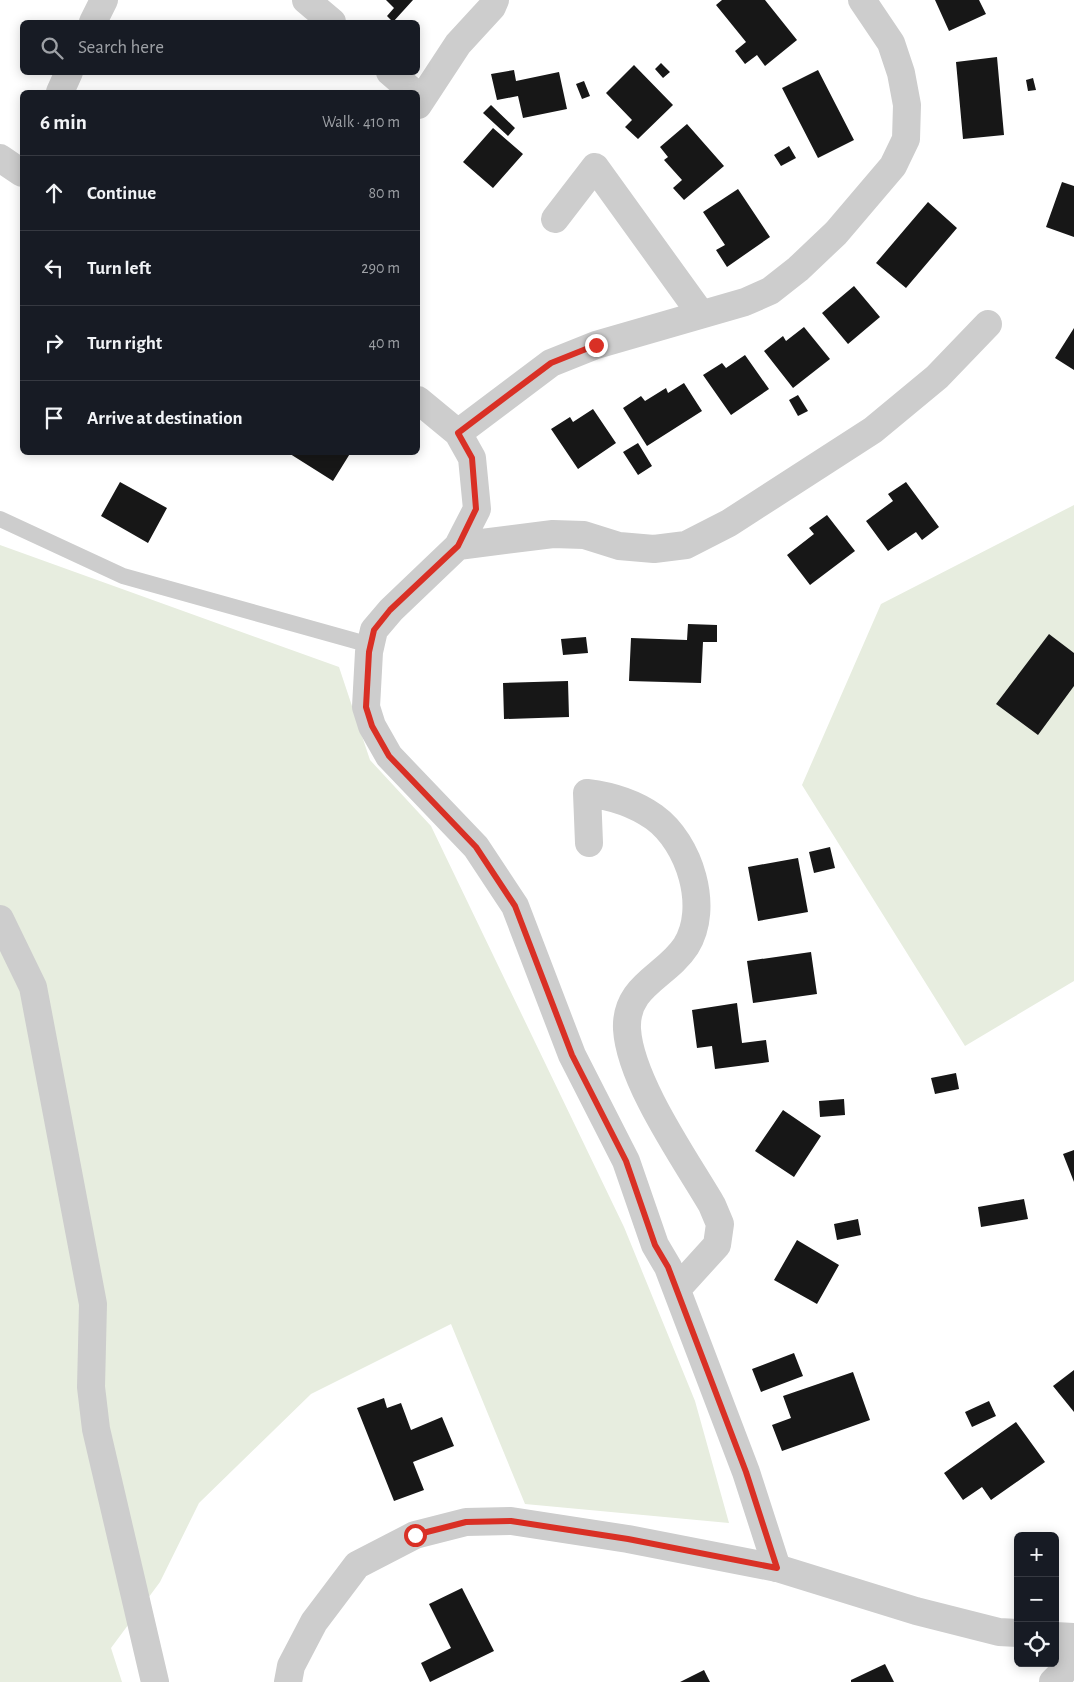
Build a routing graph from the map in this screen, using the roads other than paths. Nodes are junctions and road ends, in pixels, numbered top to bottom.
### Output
1 (104, 0) edge
2 (306, 0) edge
3 (494, 0) edge
4 (862, 0) edge
5 (94, 20) edge
6 (330, 20) edge
7 (68, 75) edge
8 (393, 75) edge
9 (61, 90) edge
10 (409, 90) edge
11 (420, 94) edge
12 (0, 158) edge
13 (20, 172) edge
14 (555, 220) dead end
15 (701, 314) junction
16 (988, 324) dead end
17 (420, 402) edge
18 (458, 433) junction
19 (0, 519) edge
20 (458, 546) junction
21 (370, 645) junction
22 (589, 842) dead end
23 (0, 919) edge
24 (676, 1289) junction
25 (777, 1568) junction
26 (1014, 1633) edge
27 (1059, 1636) edge
28 (1074, 1637) edge
29 (1074, 1641) edge
30 (155, 1682) edge
31 (288, 1682) edge
32 (1053, 1682) edge

1 - 5 street
2 - 6 street
3 - 11 street
4 - 15 street
7 - 9 street
8 - 10 street
12 - 13 street
14 - 15 street
15 - 18 street
16 - 20 street
17 - 18 street
18 - 20 street
19 - 21 lane
20 - 21 street
21 - 24 street
22 - 24 street
23 - 30 street
24 - 25 street
25 - 26 street
25 - 31 street
27 - 28 street
29 - 32 street

